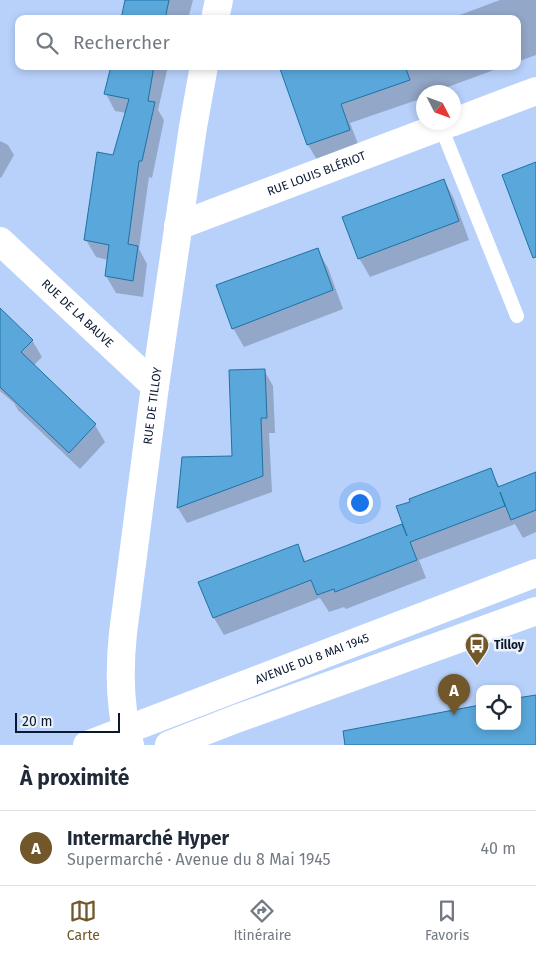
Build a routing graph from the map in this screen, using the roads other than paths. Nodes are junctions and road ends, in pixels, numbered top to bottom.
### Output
1 (219, 0) edge
2 (215, 15) edge
3 (203, 70) edge
4 (536, 91) edge
5 (461, 119) edge
6 (433, 130) edge
7 (451, 130) edge
8 (178, 226) junction
9 (0, 241) edge
10 (517, 316) dead end
11 (155, 386) junction
12 (536, 573) edge
13 (530, 614) edge
14 (128, 738) edge
15 (92, 744) edge
16 (169, 745) edge

1 - 2 street
3 - 8 street, RUE DE TILLOY
4 - 5 street, RUE LOUIS BLÉRIOT
6 - 8 street, RUE LOUIS BLÉRIOT
7 - 10 lane
8 - 11 street, RUE DE TILLOY
9 - 11 street, RUE DE LA BAUVE
11 - 14 street, RUE DE TILLOY
12 - 14 street, AVENUE DU 8 MAI 1945
13 - 16 street
14 - 15 street, AVENUE DU 8 MAI 1945

